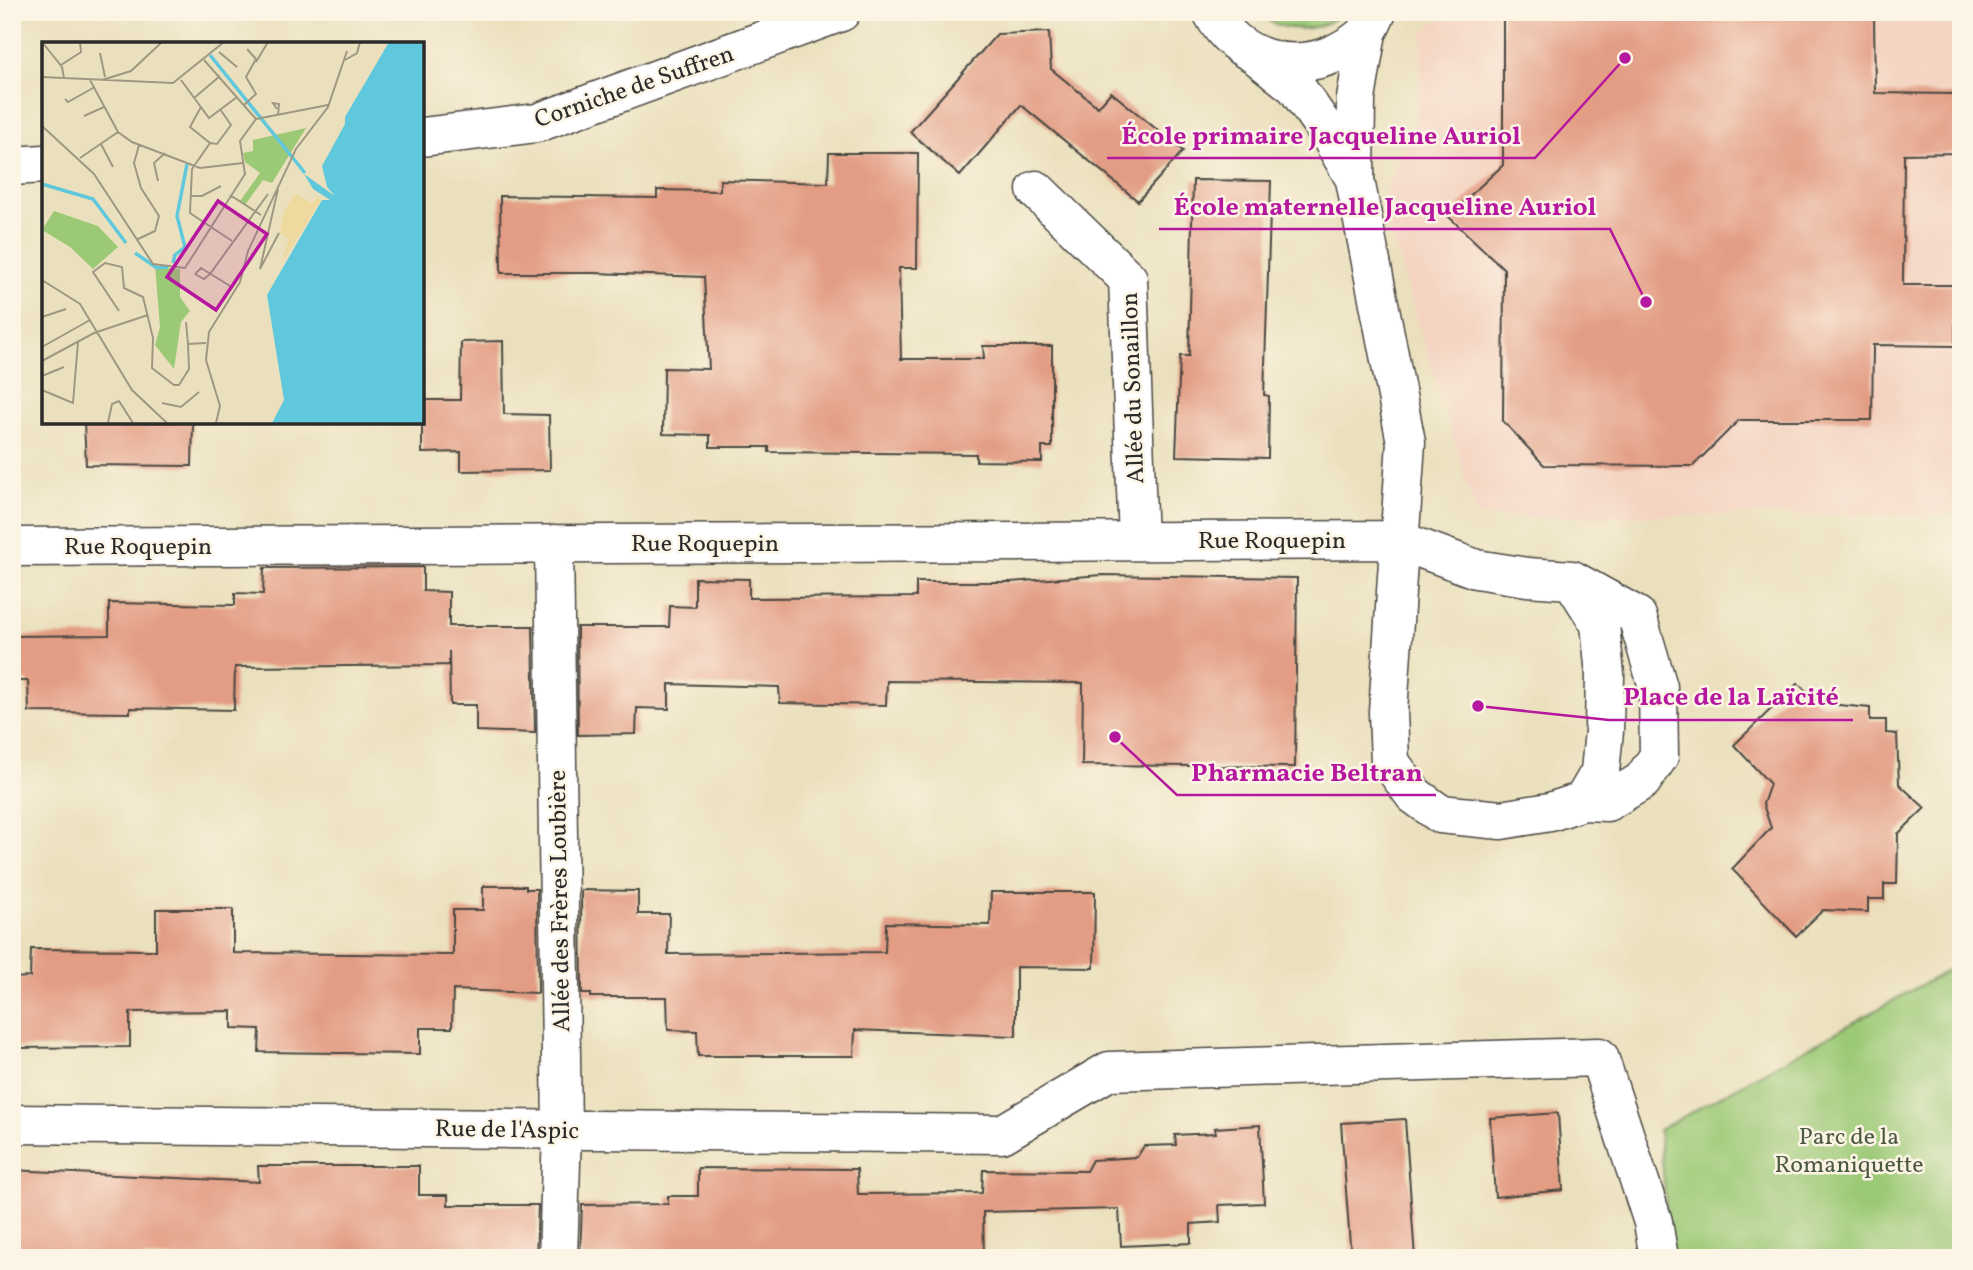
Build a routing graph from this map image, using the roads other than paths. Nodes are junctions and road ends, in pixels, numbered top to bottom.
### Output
1 (841, 12) edge
2 (1211, 17) edge
3 (1372, 22) edge
4 (1257, 56) junction
5 (424, 137) edge
6 (42, 164) edge
7 (12, 166) edge
8 (1355, 180) junction
9 (1036, 190) dead end
10 (1398, 540) junction
11 (1138, 541) junction
12 (554, 544) junction
13 (12, 547) edge
14 (1572, 580) junction
15 (1583, 801) junction
16 (12, 1124) edge
17 (562, 1130) junction
18 (558, 1258) edge
19 (1659, 1258) edge

1 - 5 street, Corniche de Suffren
2 - 4 street
3 - 4 street
3 - 8 street
4 - 8 street
6 - 7 street
8 - 10 street
9 - 11 street, Allée du Sonaillon
10 - 11 street, Rue Roquepin
10 - 14 street
10 - 15 street
11 - 12 street, Rue Roquepin
12 - 13 street, Rue Roquepin
12 - 17 street, Allée des Frères Loubière
14 - 15 street
14 - 15 street
16 - 17 street, Rue de l'Aspic
17 - 18 street, Allée des Frères Loubière
17 - 19 street, Rue de l'Aspic

